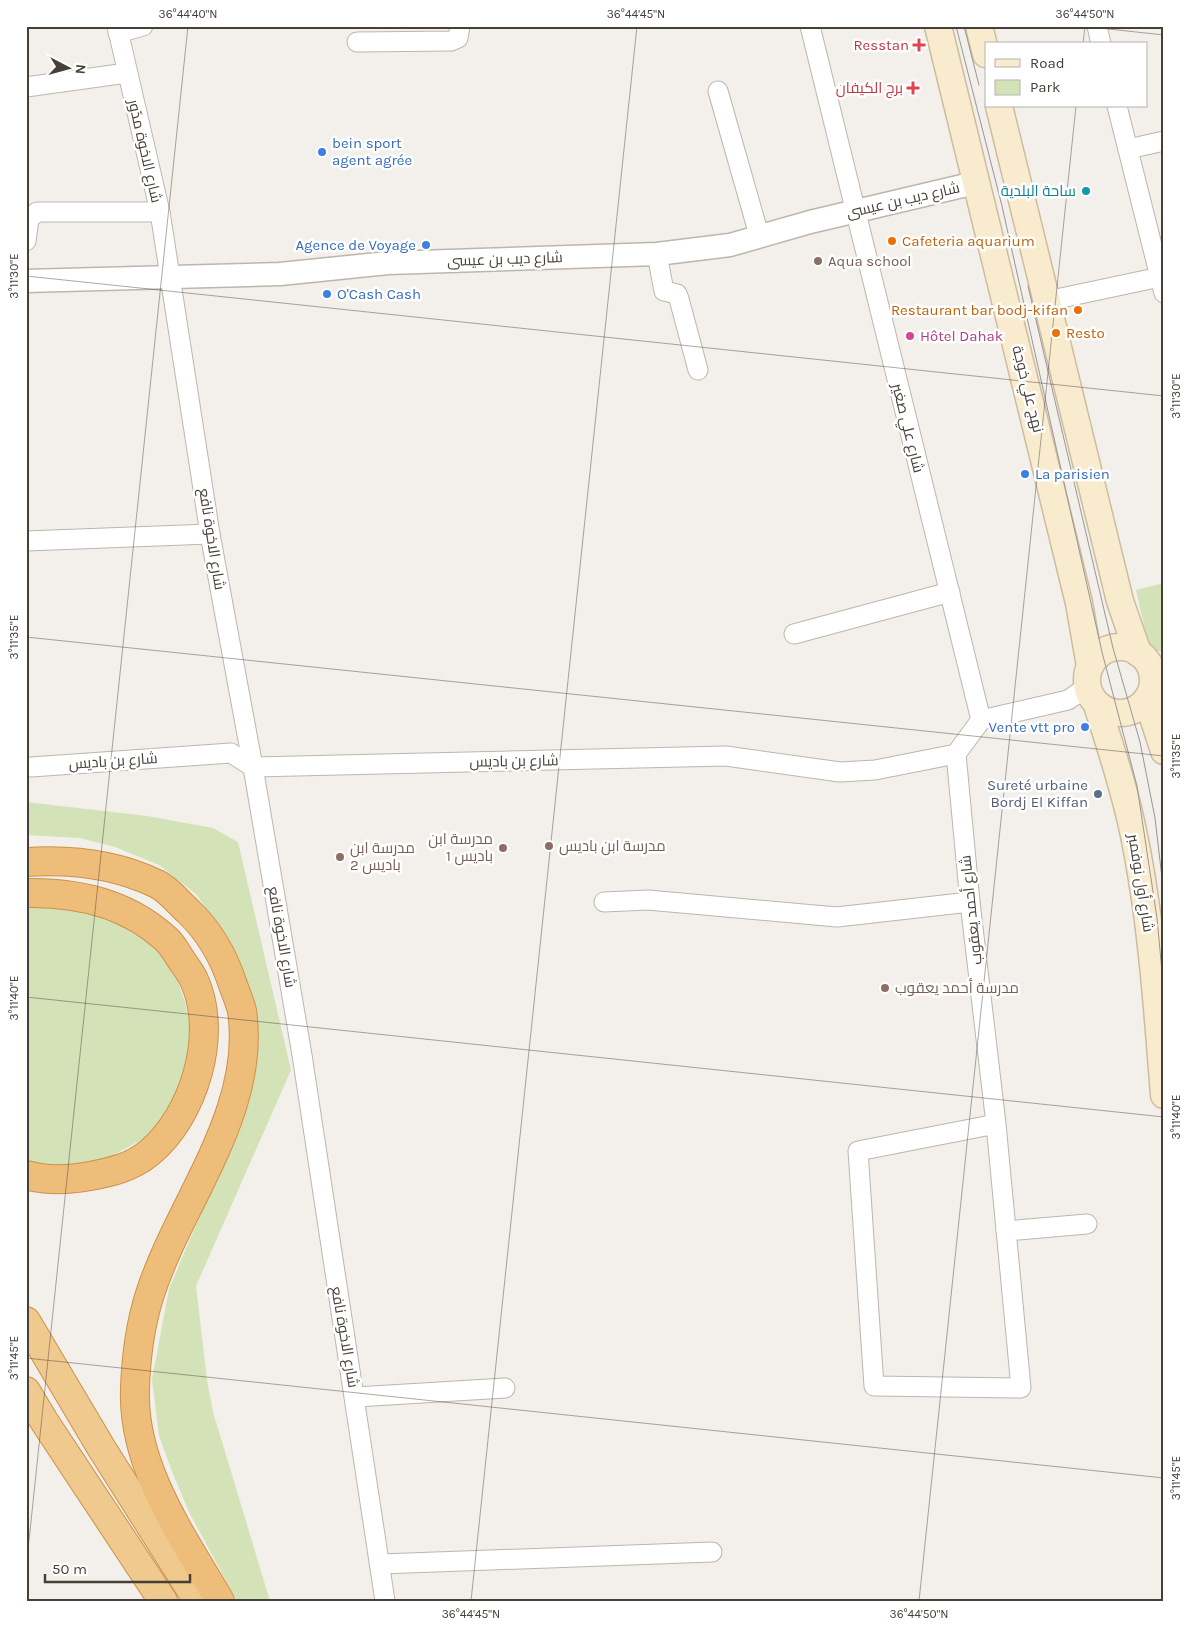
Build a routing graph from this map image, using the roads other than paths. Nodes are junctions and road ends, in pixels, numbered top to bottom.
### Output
1 (143, 26) edge
2 (460, 26) edge
3 (810, 26) edge
4 (938, 26) edge
5 (980, 26) edge
6 (1097, 26) edge
7 (117, 30) edge
8 (357, 42) dead end
9 (1101, 42) edge
10 (985, 49) edge
11 (127, 73) junction
12 (26, 87) edge
13 (718, 91) dead end
14 (1005, 108) edge
15 (1118, 108) edge
16 (1164, 140) edge
17 (1128, 150) junction
18 (975, 183) junction
19 (854, 211) junction
20 (160, 212) junction
21 (759, 235) junction
22 (26, 241) edge
23 (657, 254) junction
24 (170, 276) junction
25 (26, 281) edge
26 (1162, 285) edge
27 (1047, 301) junction
28 (698, 370) dead end
29 (210, 534) junction
30 (26, 541) edge
31 (950, 592) junction
32 (794, 634) dead end
33 (1151, 666) edge
34 (1091, 686) junction
35 (1147, 699) junction
36 (981, 720) junction
37 (1164, 751) edge
38 (956, 754) junction
39 (31, 767) dead end
40 (253, 767) junction
41 (26, 862) edge
42 (26, 893) edge
43 (604, 902) dead end
44 (970, 902) junction
45 (1164, 1095) edge
46 (996, 1124) junction
47 (26, 1175) edge
48 (1087, 1224) dead end
49 (1006, 1231) junction
50 (26, 1321) edge
51 (505, 1388) dead end
52 (26, 1391) edge
53 (356, 1397) junction
54 (712, 1552) dead end
55 (381, 1564) junction
56 (163, 1601) edge
57 (198, 1601) edge
58 (220, 1601) edge
59 (385, 1601) edge

1 - 7 street
2 - 8 street
3 - 19 street, شارع علي صغير
4 - 18 main road, نهج علي خوجة
5 - 10 main road
6 - 9 street
7 - 11 street, شارع الاخوة مدّور
11 - 12 street
11 - 20 street, شارع الاخوة مدّور
13 - 21 street
14 - 27 main road
15 - 17 street
16 - 17 street
17 - 26 street
18 - 19 street, شارع ديب بن عيسى
18 - 34 main road, نهج علي خوجة
19 - 21 street, شارع ديب بن عيسى
19 - 31 street, شارع علي صغير
20 - 22 street
20 - 24 street, شارع الاخوة مدّور
21 - 23 street, شارع ديب بن عيسى
23 - 24 street, شارع ديب بن عيسى
23 - 28 street
24 - 25 street, شارع ديب بن عيسى
24 - 29 street, شارع الاخوة نافع
26 - 27 street
27 - 33 main road
29 - 30 street
29 - 40 street, شارع الاخوة نافع
31 - 32 street
31 - 36 street, شارع علي صغير
33 - 34 main road
33 - 35 main road
34 - 35 main road
34 - 36 street
34 - 45 main road, شارع أول نوفمبر
35 - 37 main road
36 - 38 street
38 - 40 street, شارع بن باديس
38 - 44 street, شارع أحمد يعقوب
39 - 40 street, شارع بن باديس
40 - 53 street, شارع الاخوة نافع
41 - 58 highway
42 - 47 highway
43 - 44 street
44 - 46 street, شارع أحمد يعقوب
46 - 49 street, شارع أحمد يعقوب
46 - 49 street, شارع أحمد يعقوب
48 - 49 street
50 - 57 highway
51 - 53 street
52 - 56 highway
53 - 55 street, شارع الاخوة نافع
54 - 55 street
55 - 59 street, شارع الاخوة نافع

